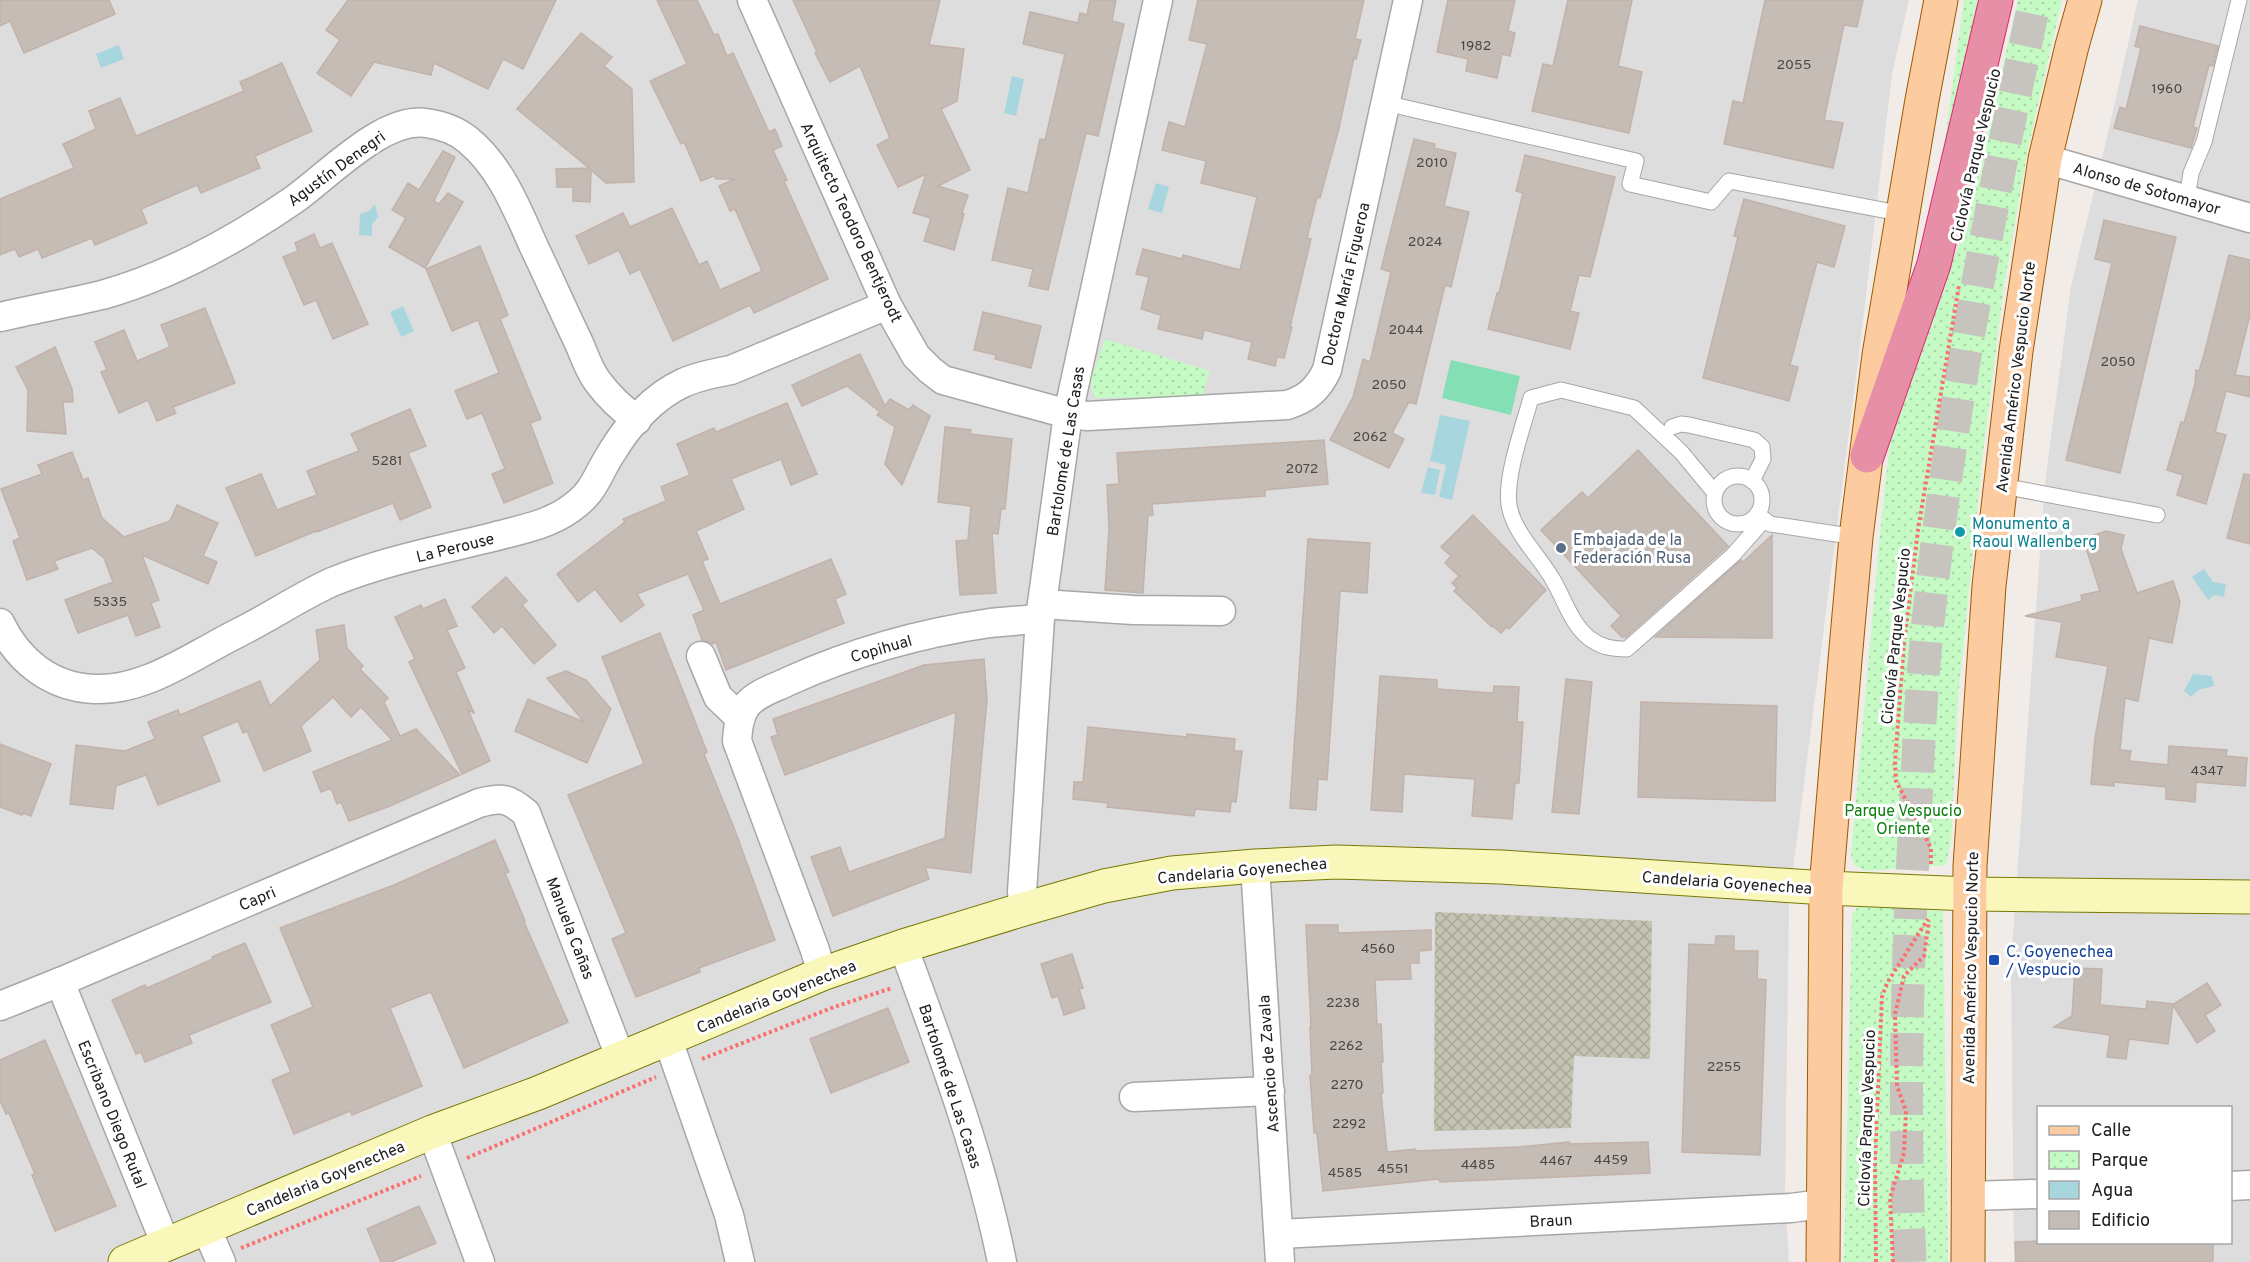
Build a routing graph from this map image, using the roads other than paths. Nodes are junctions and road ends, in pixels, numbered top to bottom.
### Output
1 (752, 0) edge
2 (1158, 0) edge
3 (1408, 0) edge
4 (1941, 0) edge
5 (1996, 0) edge
6 (2085, 0) edge
7 (2239, 0) edge
8 (1385, 103) junction
9 (2045, 159) junction
10 (2187, 199) junction
11 (1904, 214) junction
12 (2250, 218) edge
13 (887, 305) junction
14 (0, 317) edge
15 (1068, 414) junction
16 (637, 420) junction
17 (1672, 427) dead end
18 (1867, 456) junction
19 (1752, 481) junction
20 (2002, 486) junction
21 (1715, 493) junction
22 (2157, 515) dead end
23 (1760, 518) junction
24 (1856, 537) junction
25 (1041, 611) junction
26 (1221, 611) dead end
27 (0, 623) edge
28 (701, 656) dead end
29 (740, 718) junction
30 (514, 803) joint
31 (1255, 866) junction
32 (1826, 888) junction
33 (1970, 894) junction
34 (2250, 897) edge
35 (1024, 909) junction
36 (903, 946) junction
37 (822, 974) junction
38 (60, 982) junction
39 (0, 1006) edge
40 (673, 1054) junction
41 (621, 1059) junction
42 (1270, 1091) junction
43 (1134, 1096) dead end
44 (432, 1132) junction
45 (2232, 1185) edge
46 (2250, 1185) edge
47 (2037, 1194) edge
48 (1968, 1196) junction
49 (1822, 1204) junction
50 (166, 1245) junction
51 (1280, 1248) edge
52 (216, 1249) edge
53 (126, 1262) edge
54 (480, 1262) edge
55 (740, 1262) edge
56 (1002, 1262) edge
57 (1823, 1262) edge
58 (1968, 1262) edge

1 - 13 street, Arquitecto Teodoro Bentjerodt
2 - 15 street, Bartolomé de Las Casas
3 - 8 street, Doctora María Figueroa
4 - 11 main road
5 - 18 highway
6 - 9 main road, Avenida Américo Vespucio Norte
7 - 10 lane
8 - 11 lane
8 - 15 street, Doctora María Figueroa
9 - 10 street, Alonso de Sotomayor
9 - 20 main road, Avenida Américo Vespucio Norte
10 - 12 street, Alonso de Sotomayor
11 - 18 main road
13 - 15 street, Arquitecto Teodoro Bentjerodt
13 - 16 street, La Perouse
14 - 16 street, Agustín Denegri
15 - 25 street, Bartolomé de Las Casas
16 - 27 street, La Perouse
17 - 19 lane
18 - 24 main road
19 - 21 lane
19 - 23 lane
20 - 22 lane
20 - 33 main road, Avenida Américo Vespucio Norte
21 - 23 lane
21 - 23 lane
23 - 24 lane
24 - 32 main road
25 - 26 street, Copihual
25 - 29 street, Copihual
25 - 35 street, Bartolomé de Las Casas
28 - 29 street
29 - 37 street
30 - 38 street, Capri
30 - 41 street, Manuela Cañas
31 - 32 street, Candelaria Goyenechea
31 - 35 street, Candelaria Goyenechea
31 - 42 street, Ascencio de Zavala
32 - 33 street, Candelaria Goyenechea
32 - 49 main road
33 - 34 street, Candelaria Goyenechea
33 - 48 main road, Avenida Américo Vespucio Norte
35 - 36 street, Candelaria Goyenechea
36 - 37 street, Candelaria Goyenechea
36 - 56 street, Bartolomé de Las Casas
37 - 40 street, Candelaria Goyenechea
38 - 39 street, Capri
38 - 50 street, Escribano Diego Rutal
40 - 41 street, Candelaria Goyenechea
40 - 55 street
41 - 44 street, Candelaria Goyenechea
42 - 43 street
42 - 51 street, Ascencio de Zavala
44 - 52 street, Candelaria Goyenechea
44 - 54 street
45 - 46 street
47 - 48 street
48 - 58 main road, Avenida Américo Vespucio Norte
49 - 51 street, Braun
49 - 57 main road
50 - 52 street, Candelaria Goyenechea
50 - 53 street, Candelaria Goyenechea

